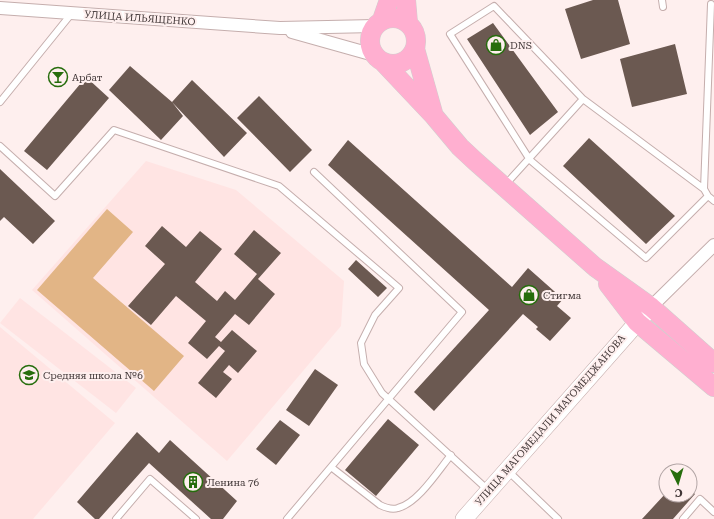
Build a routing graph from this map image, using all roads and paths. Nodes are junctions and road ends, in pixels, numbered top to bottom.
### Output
1 (389, 0) edge
2 (406, 0) edge
3 (662, 0) edge
4 (711, 4) dead end
5 (663, 7) dead end
6 (0, 8) edge
7 (72, 13) junction
8 (378, 23) junction
9 (408, 23) junction
10 (280, 28) junction
11 (415, 49) junction
12 (379, 59) junction
13 (584, 99) junction
14 (0, 102) edge
15 (434, 116) junction
16 (0, 146) edge
17 (530, 160) junction
18 (314, 172) dead end
19 (504, 187) junction
20 (704, 189) junction
21 (708, 196) junction
22 (714, 200) edge
23 (714, 245) edge
24 (595, 267) junction
25 (651, 307) junction
26 (637, 322) junction
27 (714, 363) edge
28 (714, 388) edge
29 (389, 400) junction
30 (451, 455) junction
31 (331, 467) junction
32 (507, 470) junction
33 (489, 490) junction
34 (714, 512) edge
35 (116, 519) edge
36 (196, 519) edge
37 (287, 519) edge
38 (464, 519) edge
39 (558, 519) edge
40 (683, 519) edge

1 - 8 main road
2 - 9 main road
3 - 5 lane
4 - 20 lane
6 - 7 street, УЛИЦА ИЛЬЯЩЕНКО
7 - 10 street, УЛИЦА ИЛЬЯЩЕНКО
7 - 14 lane
8 - 9 main road
8 - 10 street
8 - 12 main road
9 - 11 main road
10 - 12 street
11 - 12 main road
11 - 15 main road
12 - 15 main road
13 - 17 lane
13 - 17 lane
13 - 20 lane
15 - 19 main road
16 - 29 lane
17 - 19 lane
17 - 21 lane
18 - 29 lane
19 - 24 main road
20 - 21 lane
21 - 22 lane
23 - 25 street
24 - 25 main road
24 - 26 main road
25 - 26 main road, УЛИЦА МАГОМЕДАЛИ МАГОМЕДЖАНОВА
25 - 27 main road
26 - 28 main road
26 - 32 main road, УЛИЦА МАГОМЕДАЛИ МАГОМЕДЖАНОВА
29 - 30 lane
29 - 31 lane
30 - 31 lane
30 - 33 lane
31 - 37 lane
32 - 33 main road, УЛИЦА МАГОМЕДАЛИ МАГОМЕДЖАНОВА
32 - 39 lane
33 - 38 main road, УЛИЦА МАГОМЕДАЛИ МАГОМЕДЖАНОВА
34 - 40 lane
35 - 36 lane

